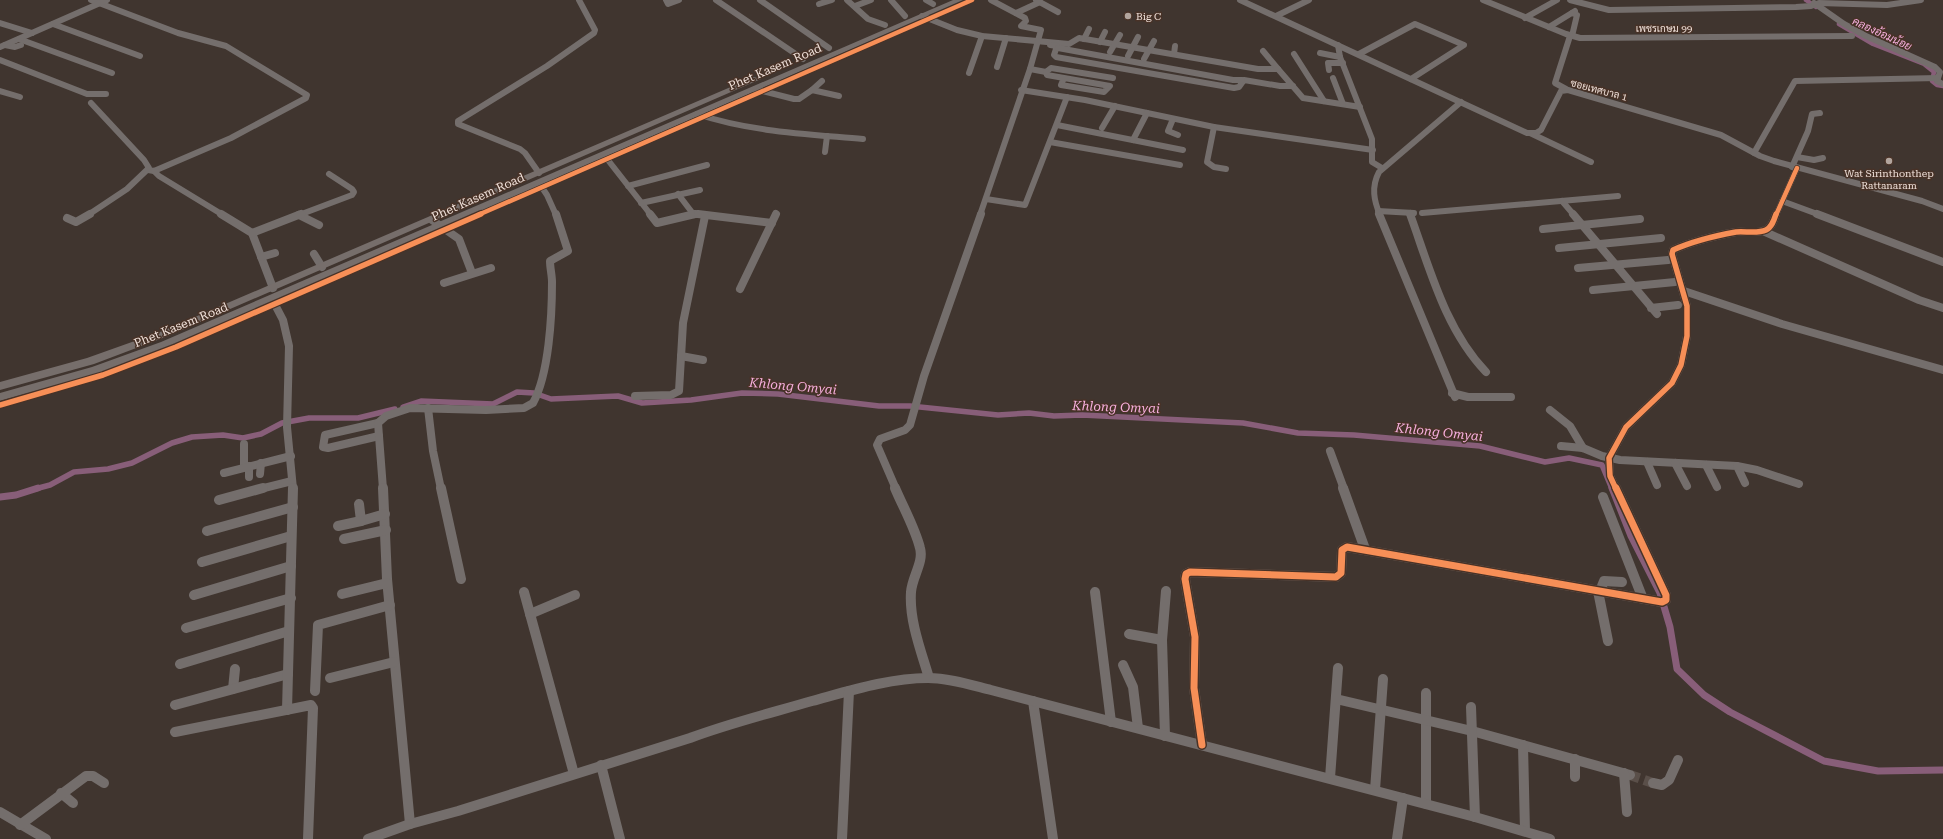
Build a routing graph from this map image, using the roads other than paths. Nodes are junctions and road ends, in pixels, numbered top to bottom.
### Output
1 (91, 0) edge
2 (107, 0) edge
3 (579, 0) edge
4 (666, 0) edge
5 (679, 0) edge
6 (716, 0) edge
7 (760, 0) edge
8 (832, 0) edge
9 (847, 0) edge
10 (872, 0) edge
11 (891, 0) edge
12 (942, 0) edge
13 (959, 0) edge
14 (991, 0) edge
15 (1240, 0) edge
16 (1309, 0) edge
17 (1483, 0) edge
18 (1557, 0) edge
19 (1570, 0) edge
20 (1804, 0) edge
21 (1921, 0) edge
22 (1038, 1) edge
23 (929, 2) edge
24 (99, 3) junction
25 (819, 4) dead end
26 (1813, 5) junction
27 (855, 6) junction
28 (1058, 12) dead end
29 (1016, 13) junction
30 (905, 16) junction
31 (922, 16) junction
32 (1276, 16) junction
33 (1525, 18) junction
34 (0, 24) edge
35 (53, 24) junction
36 (885, 25) junction
37 (1549, 27) junction
38 (1089, 29) dead end
39 (1105, 32) dead end
40 (32, 33) junction
41 (1120, 35) dead end
42 (982, 36) junction
43 (1571, 36) junction
44 (1852, 36) dead end
45 (1138, 37) dead end
46 (1006, 38) junction
47 (1084, 39) junction
48 (1154, 40) dead end
49 (1098, 41) junction
50 (20, 42) junction
51 (1036, 43) junction
52 (1115, 44) junction
53 (1338, 45) junction
54 (3, 46) edge
55 (1175, 46) dead end
56 (1133, 47) junction
57 (829, 48) junction
58 (1056, 48) junction
59 (1092, 49) dead end
60 (1149, 50) junction
61 (1263, 51) dead end
62 (1110, 52) dead end
63 (1320, 53) dead end
64 (1174, 54) junction
65 (1294, 54) dead end
66 (1359, 54) junction
67 (140, 56) dead end
68 (1128, 56) dead end
69 (803, 59) junction
70 (1144, 59) dead end
71 (0, 60) edge
72 (1341, 60) junction
73 (997, 67) dead end
74 (1030, 69) junction
75 (1278, 69) junction
76 (1329, 70) dead end
77 (969, 72) dead end
78 (1046, 72) junction
79 (112, 73) dead end
80 (1064, 78) junction
81 (1113, 78) dead end
82 (1333, 78) dead end
83 (1938, 78) junction
84 (1411, 79) junction
85 (1242, 80) junction
86 (822, 81) dead end
87 (1943, 84) edge
88 (1292, 86) junction
89 (1072, 87) junction
90 (754, 89) junction
91 (1566, 89) junction
92 (0, 90) edge
93 (812, 90) junction
94 (1021, 90) junction
95 (106, 94) dead end
96 (1068, 95) junction
97 (836, 96) dead end
98 (20, 97) dead end
99 (1324, 101) junction
100 (1461, 102) junction
101 (91, 103) dead end
102 (1343, 104) junction
103 (1115, 106) junction
104 (1360, 107) junction
105 (1147, 113) junction
106 (1820, 113) dead end
107 (697, 114) junction
108 (1173, 119) junction
109 (1057, 125) junction
110 (1214, 127) junction
111 (1102, 128) dead end
112 (1530, 133) junction
113 (1178, 135) dead end
114 (827, 136) junction
115 (863, 139) dead end
116 (1132, 140) junction
117 (1050, 142) junction
118 (1182, 150) dead end
119 (1373, 150) junction
120 (825, 152) dead end
121 (1754, 153) junction
122 (604, 155) junction
123 (1797, 156) junction
124 (1823, 158) dead end
125 (1591, 162) dead end
126 (707, 165) dead end
127 (1180, 165) dead end
128 (1382, 168) junction
129 (1795, 168) junction
130 (1226, 169) dead end
131 (151, 171) junction
132 (328, 174) dead end
133 (668, 175) junction
134 (536, 181) junction
135 (671, 183) dead end
136 (628, 186) junction
137 (700, 190) dead end
138 (678, 194) junction
139 (1618, 196) dead end
140 (986, 199) junction
141 (1562, 201) junction
142 (1782, 201) junction
143 (641, 203) junction
144 (456, 209) junction
145 (1943, 209) edge
146 (1378, 211) junction
147 (1410, 213) junction
148 (776, 214) dead end
149 (300, 215) junction
150 (694, 215) junction
151 (705, 216) junction
152 (67, 218) dead end
153 (1640, 219) dead end
154 (432, 220) junction
155 (772, 223) junction
156 (319, 225) dead end
157 (1582, 225) junction
158 (440, 226) junction
159 (1543, 229) dead end
160 (1763, 231) junction
161 (426, 232) junction
162 (252, 233) junction
163 (1661, 238) dead end
164 (1599, 245) junction
165 (1559, 248) dead end
166 (275, 253) dead end
167 (314, 254) dead end
168 (261, 257) junction
169 (1668, 260) dead end
170 (333, 262) junction
171 (1943, 262) edge
172 (1616, 265) junction
173 (322, 267) junction
174 (491, 268) dead end
175 (1578, 268) dead end
176 (472, 273) junction
177 (1675, 282) dead end
178 (444, 283) dead end
179 (1633, 286) junction
180 (273, 288) junction
181 (740, 290) dead end
182 (1593, 290) dead end
183 (1684, 291) junction
184 (272, 299) junction
185 (1678, 305) dead end
186 (1651, 308) junction
187 (1943, 308) edge
188 (1657, 314) dead end
189 (681, 356) junction
190 (703, 360) dead end
191 (1943, 370) edge
192 (1486, 372) dead end
193 (0, 386) edge
194 (635, 396) dead end
195 (0, 397) edge
196 (1511, 397) dead end
197 (428, 408) junction
198 (1550, 410) dead end
199 (378, 423) junction
200 (379, 436) junction
201 (244, 444) dead end
202 (1561, 446) dead end
203 (1583, 448) junction
204 (1330, 451) dead end
205 (290, 456) junction
206 (1609, 458) junction
207 (1647, 462) junction
208 (261, 463) junction
209 (1675, 463) junction
210 (1706, 464) junction
211 (1737, 466) junction
212 (246, 467) junction
213 (224, 473) dead end
214 (260, 474) dead end
215 (249, 477) dead end
216 (292, 481) junction
217 (1745, 483) dead end
218 (1799, 484) dead end
219 (1657, 485) dead end
220 (1687, 486) dead end
221 (1717, 487) dead end
222 (1603, 497) dead end
223 (219, 500) dead end
224 (360, 504) dead end
225 (293, 507) junction
226 (385, 514) junction
227 (361, 521) junction
228 (338, 526) dead end
229 (207, 530) dead end
230 (386, 530) junction
231 (291, 536) junction
232 (344, 539) dead end
233 (1366, 550) junction
234 (202, 562) dead end
235 (291, 566) junction
236 (461, 579) dead end
237 (387, 582) junction
238 (1622, 582) dead end
239 (1600, 591) junction
240 (524, 592) dead end
241 (1096, 592) dead end
242 (1166, 592) dead end
243 (342, 594) dead end
244 (194, 595) dead end
245 (576, 596) dead end
246 (291, 598) junction
247 (1647, 599) junction
248 (390, 606) junction
249 (530, 614) junction
250 (186, 628) dead end
251 (289, 631) junction
252 (1129, 634) dead end
253 (1162, 640) junction
254 (1608, 641) dead end
255 (394, 662) junction
256 (180, 664) dead end
257 (1123, 665) dead end
258 (1338, 668) dead end
259 (235, 669) dead end
260 (288, 674) junction
261 (330, 678) dead end
262 (929, 678) junction
263 (1383, 679) dead end
264 (233, 689) junction
265 (315, 691) dead end
266 (849, 691) junction
267 (1426, 693) dead end
268 (1336, 699) junction
269 (1033, 701) junction
270 (176, 705) dead end
271 (1471, 706) dead end
272 (1380, 709) junction
273 (287, 710) junction
274 (1426, 720) junction
275 (1111, 722) junction
276 (1138, 728) junction
277 (1472, 731) junction
278 (175, 732) dead end
279 (1165, 736) junction
280 (1202, 745) junction
281 (1523, 745) junction
282 (1576, 759) junction
283 (1678, 760) dead end
284 (602, 765) junction
285 (574, 774) junction
286 (1575, 777) dead end
287 (1330, 778) junction
288 (104, 783) dead end
289 (1653, 783) tunnel mouth
290 (1374, 790) junction
291 (61, 793) junction
292 (1403, 798) junction
293 (73, 803) dead end
294 (1426, 804) junction
295 (0, 812) edge
296 (1627, 812) dead end
297 (1475, 817) junction
298 (410, 824) junction
299 (20, 825) junction
300 (1525, 831) junction
301 (46, 839) edge
302 (308, 839) edge
303 (368, 839) edge
304 (620, 839) edge
305 (842, 839) edge
306 (1053, 839) edge
307 (1397, 839) edge
308 (1550, 839) edge

1 - 24 street
2 - 24 street
3 - 134 street
4 - 5 street
6 - 69 street
7 - 57 street
8 - 25 street
9 - 27 street
10 - 27 street
11 - 30 street
12 - 23 main road, Phet Kasem Road
13 - 31 main road, Phet Kasem Road
14 - 29 street
15 - 32 street
16 - 32 street
17 - 33 street, เพชรเกษม 99
18 - 33 street
19 - 26 street
20 - 26 street
21 - 26 street
22 - 28 street
22 - 29 street
23 - 30 main road, Phet Kasem Road
24 - 35 street
24 - 131 street
26 - 83 street
27 - 36 street
29 - 51 street
30 - 36 main road, Phet Kasem Road
31 - 42 street
31 - 90 main road, Phet Kasem Road
32 - 53 street
33 - 37 street, เพชรเกษม 99
34 - 40 street
35 - 40 street
35 - 67 street
36 - 57 main road, Phet Kasem Road
37 - 43 street, เพชรเกษม 99
37 - 43 street
38 - 47 street
39 - 49 street
40 - 50 street
41 - 52 street
42 - 46 street
42 - 77 street
43 - 44 street, เพชรเกษม 99
43 - 91 street
45 - 56 street
46 - 51 street
46 - 73 street
47 - 49 street
47 - 51 street
48 - 60 street
49 - 52 street
49 - 59 street
50 - 54 street
50 - 79 street
51 - 58 street
51 - 74 street
52 - 56 street
52 - 62 street
53 - 66 street
53 - 72 street
55 - 64 street
56 - 60 street
56 - 68 street
57 - 69 main road, Phet Kasem Road
58 - 85 street
58 - 85 street
60 - 64 street
60 - 70 street
61 - 75 street
63 - 72 street
64 - 75 street
65 - 99 street
66 - 84 street
66 - 84 street
69 - 134 main road, Phet Kasem Road
71 - 95 street
72 - 76 street
72 - 104 street
74 - 78 street
74 - 94 street
75 - 88 street
78 - 80 street
78 - 81 street
80 - 89 street
80 - 89 street
82 - 102 street
83 - 87 street
83 - 121 street
84 - 100 street
85 - 88 street
86 - 93 street
88 - 99 street
89 - 96 street
90 - 93 street
90 - 107 main road, Phet Kasem Road
91 - 112 street, ซอยเทศบาล 1
91 - 121 street, ซอยเทศบาล 1
92 - 98 street
93 - 97 street
94 - 96 street
94 - 140 street
96 - 103 street
96 - 109 street
99 - 102 street
100 - 112 street
100 - 128 street
101 - 131 street
102 - 104 street
103 - 105 street
103 - 111 street
104 - 119 street
105 - 108 street
105 - 116 street
106 - 123 street
107 - 114 street
107 - 122 main road, Phet Kasem Road
108 - 110 street
108 - 113 street
109 - 116 street
109 - 117 street
110 - 119 street
110 - 130 street
112 - 125 street
114 - 115 street
114 - 120 street
116 - 118 street
117 - 127 street
117 - 140 street
119 - 128 street
121 - 129 street, ซอยเทศบาล 1
122 - 134 main road, Phet Kasem Road
122 - 136 street
123 - 124 street
123 - 129 street
126 - 133 street
128 - 146 street
129 - 142 street
129 - 145 street, ซอยเทศบาล 1
131 - 152 street
131 - 162 street
132 - 149 street
133 - 135 street
133 - 136 street
134 - 144 main road, Phet Kasem Road
134 - 144 main road
134 - 158 main road, Phet Kasem Road
134 - 197 street
136 - 143 street
137 - 138 street
138 - 143 street
138 - 150 street
139 - 141 street
140 - 262 street
141 - 147 street
141 - 157 street
142 - 160 street
142 - 171 street
143 - 150 street
144 - 154 main road, Phet Kasem Road
146 - 147 street
146 - 196 street
147 - 192 street
148 - 155 street
149 - 156 street
149 - 162 street
150 - 151 street
151 - 155 street
151 - 189 street
153 - 157 street
154 - 158 street
154 - 170 main road, Phet Kasem Road
155 - 181 street
157 - 159 street
157 - 164 street
158 - 161 main road, Phet Kasem Road
158 - 176 street
160 - 183 street
160 - 187 street
161 - 170 main road
161 - 184 main road, Phet Kasem Road
162 - 168 street
163 - 164 street
164 - 165 street
164 - 172 street
166 - 168 street
167 - 173 street
168 - 180 street
169 - 172 street
170 - 173 main road, Phet Kasem Road
172 - 175 street
172 - 179 street
173 - 180 main road, Phet Kasem Road
174 - 176 street
176 - 178 street
177 - 179 street
179 - 182 street
179 - 186 street
180 - 193 main road, Phet Kasem Road
183 - 191 street
183 - 206 street
184 - 195 main road, Phet Kasem Road
184 - 205 street
185 - 186 street
186 - 188 street
189 - 190 street
189 - 194 street
197 - 199 street
197 - 236 street
198 - 203 street
199 - 200 street
199 - 200 street
200 - 226 street
201 - 212 street
202 - 203 street
203 - 206 street
204 - 233 street
205 - 208 street
205 - 216 street
206 - 207 street
206 - 247 street
207 - 209 street
207 - 219 street
208 - 212 street
208 - 214 street
209 - 210 street
209 - 220 street
210 - 211 street
210 - 221 street
211 - 217 street
211 - 218 street
212 - 213 street
212 - 215 street
216 - 223 street
216 - 225 street
222 - 247 street
224 - 227 street
225 - 229 street
225 - 231 street
226 - 227 street
226 - 230 street
227 - 228 street
230 - 232 street
230 - 237 street
231 - 234 street
231 - 235 street
233 - 239 street
233 - 280 street
235 - 244 street
235 - 246 street
237 - 243 street
237 - 248 street
238 - 239 street
239 - 247 street
239 - 254 street
240 - 249 street
241 - 275 street
242 - 253 street
245 - 249 street
246 - 250 street
246 - 251 street
248 - 255 street
248 - 265 street
249 - 285 street
251 - 256 street
251 - 260 street
252 - 253 street
253 - 279 street
255 - 261 street
255 - 298 street
257 - 276 street
258 - 268 street
259 - 264 street
260 - 264 street
260 - 273 street
262 - 266 street
262 - 269 street
263 - 272 street
264 - 270 street
266 - 284 street
266 - 305 street
267 - 274 street
268 - 272 street
268 - 287 street
269 - 275 street
269 - 306 street
271 - 277 street
272 - 274 street
272 - 290 street
273 - 278 street
273 - 302 street
274 - 277 street
274 - 294 street
275 - 276 street
276 - 279 street
277 - 281 street
277 - 297 street
279 - 280 street
280 - 287 street
281 - 282 street
281 - 300 street
282 - 286 street
282 - 296 street
283 - 289 street
284 - 285 street
284 - 304 street
285 - 298 street
287 - 290 street
288 - 291 street
290 - 292 street
291 - 293 street
291 - 299 street
292 - 294 street
292 - 307 street
294 - 297 street
295 - 299 street
297 - 300 street
298 - 303 street
299 - 301 street
300 - 308 street

